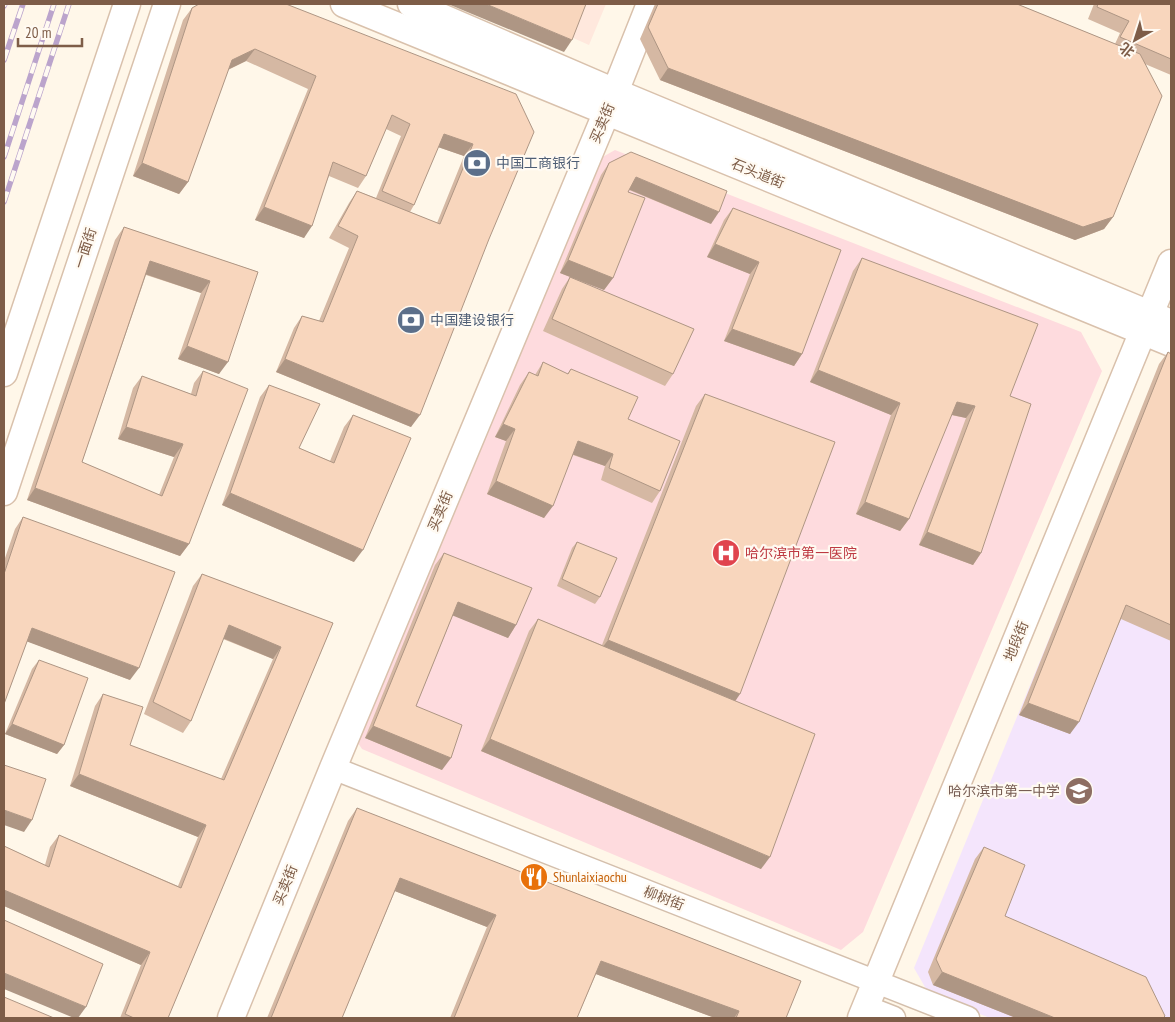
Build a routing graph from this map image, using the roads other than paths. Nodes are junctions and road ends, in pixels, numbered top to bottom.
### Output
1 (128, 4) edge
2 (167, 4) edge
3 (344, 4) edge
4 (411, 4) edge
5 (650, 4) edge
6 (611, 102) junction
7 (1171, 263) edge
8 (1155, 323) edge
9 (1171, 343) edge
10 (4, 373) edge
11 (4, 492) edge
12 (333, 768) junction
13 (876, 982) junction
14 (864, 1013) edge
15 (231, 1018) edge
16 (894, 1018) edge
17 (968, 1018) edge

1 - 10 main road
2 - 11 main road, 一面街
3 - 6 main road, 石头道街
4 - 6 main road, 石头道街
5 - 6 main road, 买卖街
6 - 8 main road, 石头道街
6 - 12 main road, 买卖街
7 - 8 main road, 地段街
8 - 9 main road, 石头道街
8 - 13 main road, 地段街
12 - 13 street, 柳树街
12 - 15 main road, 买卖街
13 - 14 main road, 地段街
13 - 17 street, 柳树街
14 - 16 street

